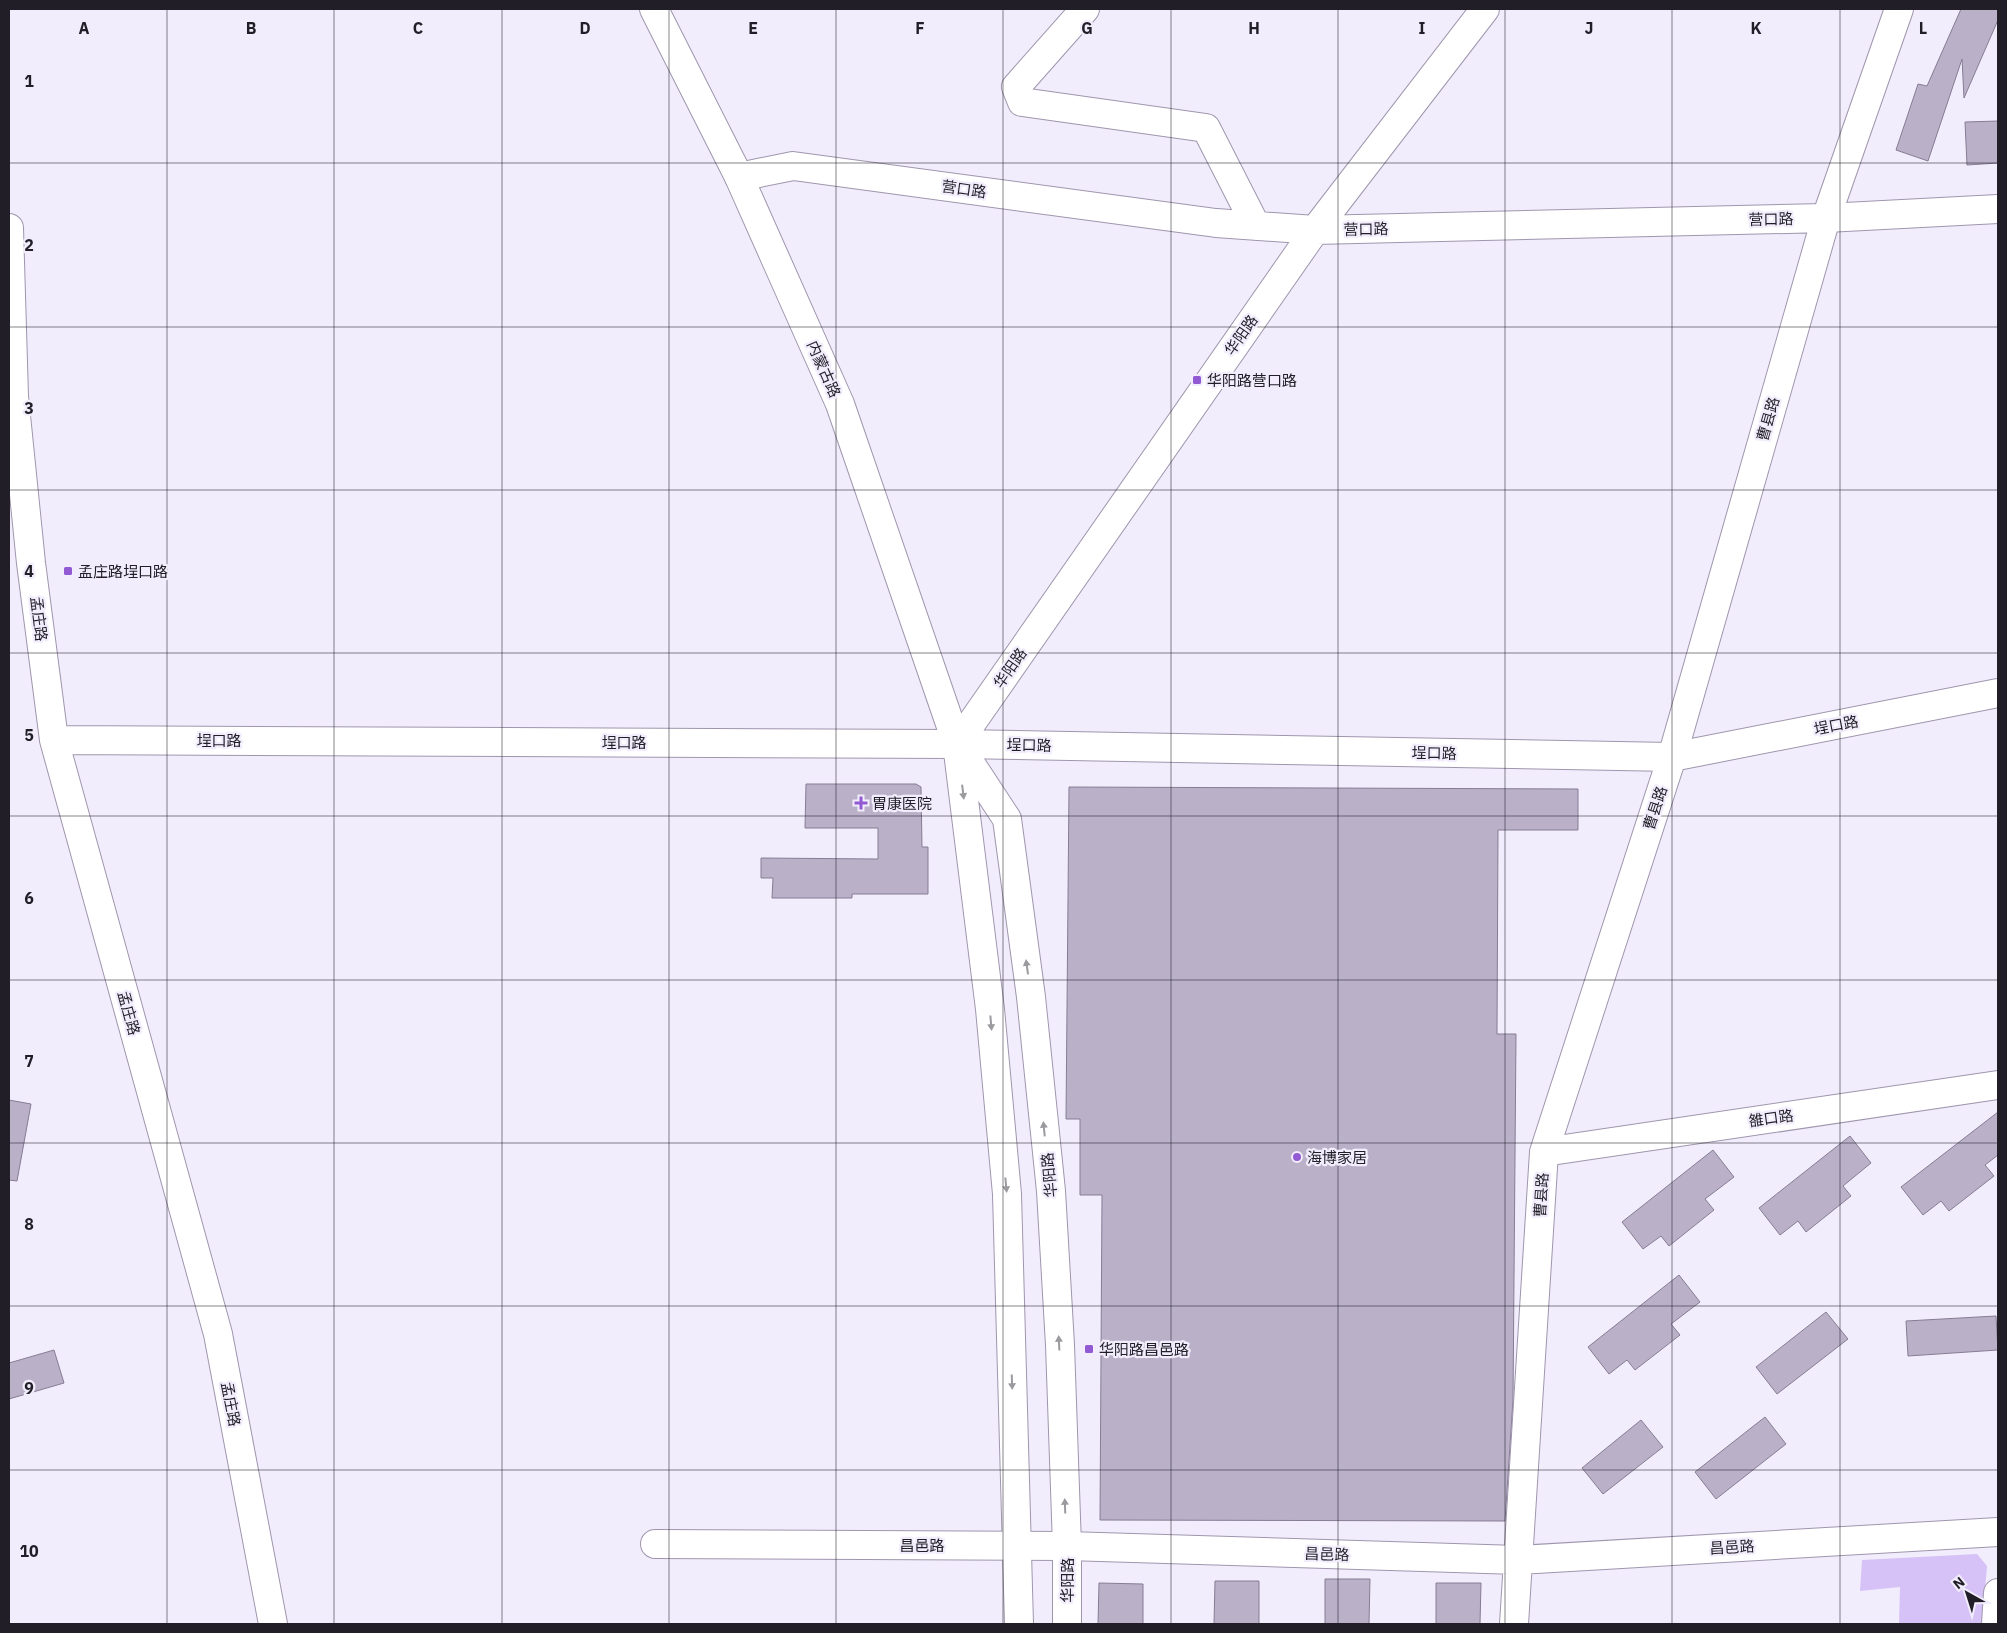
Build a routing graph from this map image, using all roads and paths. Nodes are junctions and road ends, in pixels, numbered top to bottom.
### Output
1 (654, 9) edge
2 (1085, 9) edge
3 (1485, 9) edge
4 (1899, 9) edge
5 (739, 177) junction
6 (1998, 209) edge
7 (1826, 218) junction
8 (1256, 226) junction
9 (9, 228) edge
10 (1315, 230) junction
11 (12, 396) edge
12 (1998, 693) edge
13 (54, 740) junction
14 (957, 744) junction
15 (1672, 757) junction
16 (1998, 1085) edge
17 (1544, 1152) junction
18 (1998, 1532) edge
19 (655, 1544) dead end
20 (1018, 1546) junction
21 (1067, 1546) junction
22 (1518, 1560) junction
23 (1998, 1593) edge
24 (273, 1624) edge
25 (1019, 1624) edge
26 (1067, 1624) edge
27 (1514, 1624) edge
28 (1996, 1624) edge

1 - 5 street, 内蒙古路
2 - 8 street
3 - 10 street, 华阳路
4 - 7 street, 曹县路
5 - 8 street, 营口路
5 - 14 street, 内蒙古路
6 - 7 street, 营口路
7 - 10 street, 营口路
7 - 15 street, 曹县路
8 - 10 street, 营口路
9 - 11 street, 孟庄路
10 - 14 street, 华阳路
11 - 13 street, 孟庄路
12 - 15 street, 埕口路
13 - 14 street, 埕口路
13 - 24 street, 孟庄路
14 - 15 street, 埕口路
14 -> 20 street
21 -> 14 street, 华阳路
15 - 17 street, 曹县路
16 - 17 street, 雒口路
17 - 22 street, 曹县路
18 - 22 street, 昌邑路
19 - 20 street, 昌邑路
20 - 21 street, 昌邑路
20 - 25 street
21 - 22 street, 昌邑路
21 - 26 street, 华阳路
22 - 27 street, 曹县路
23 - 28 street

